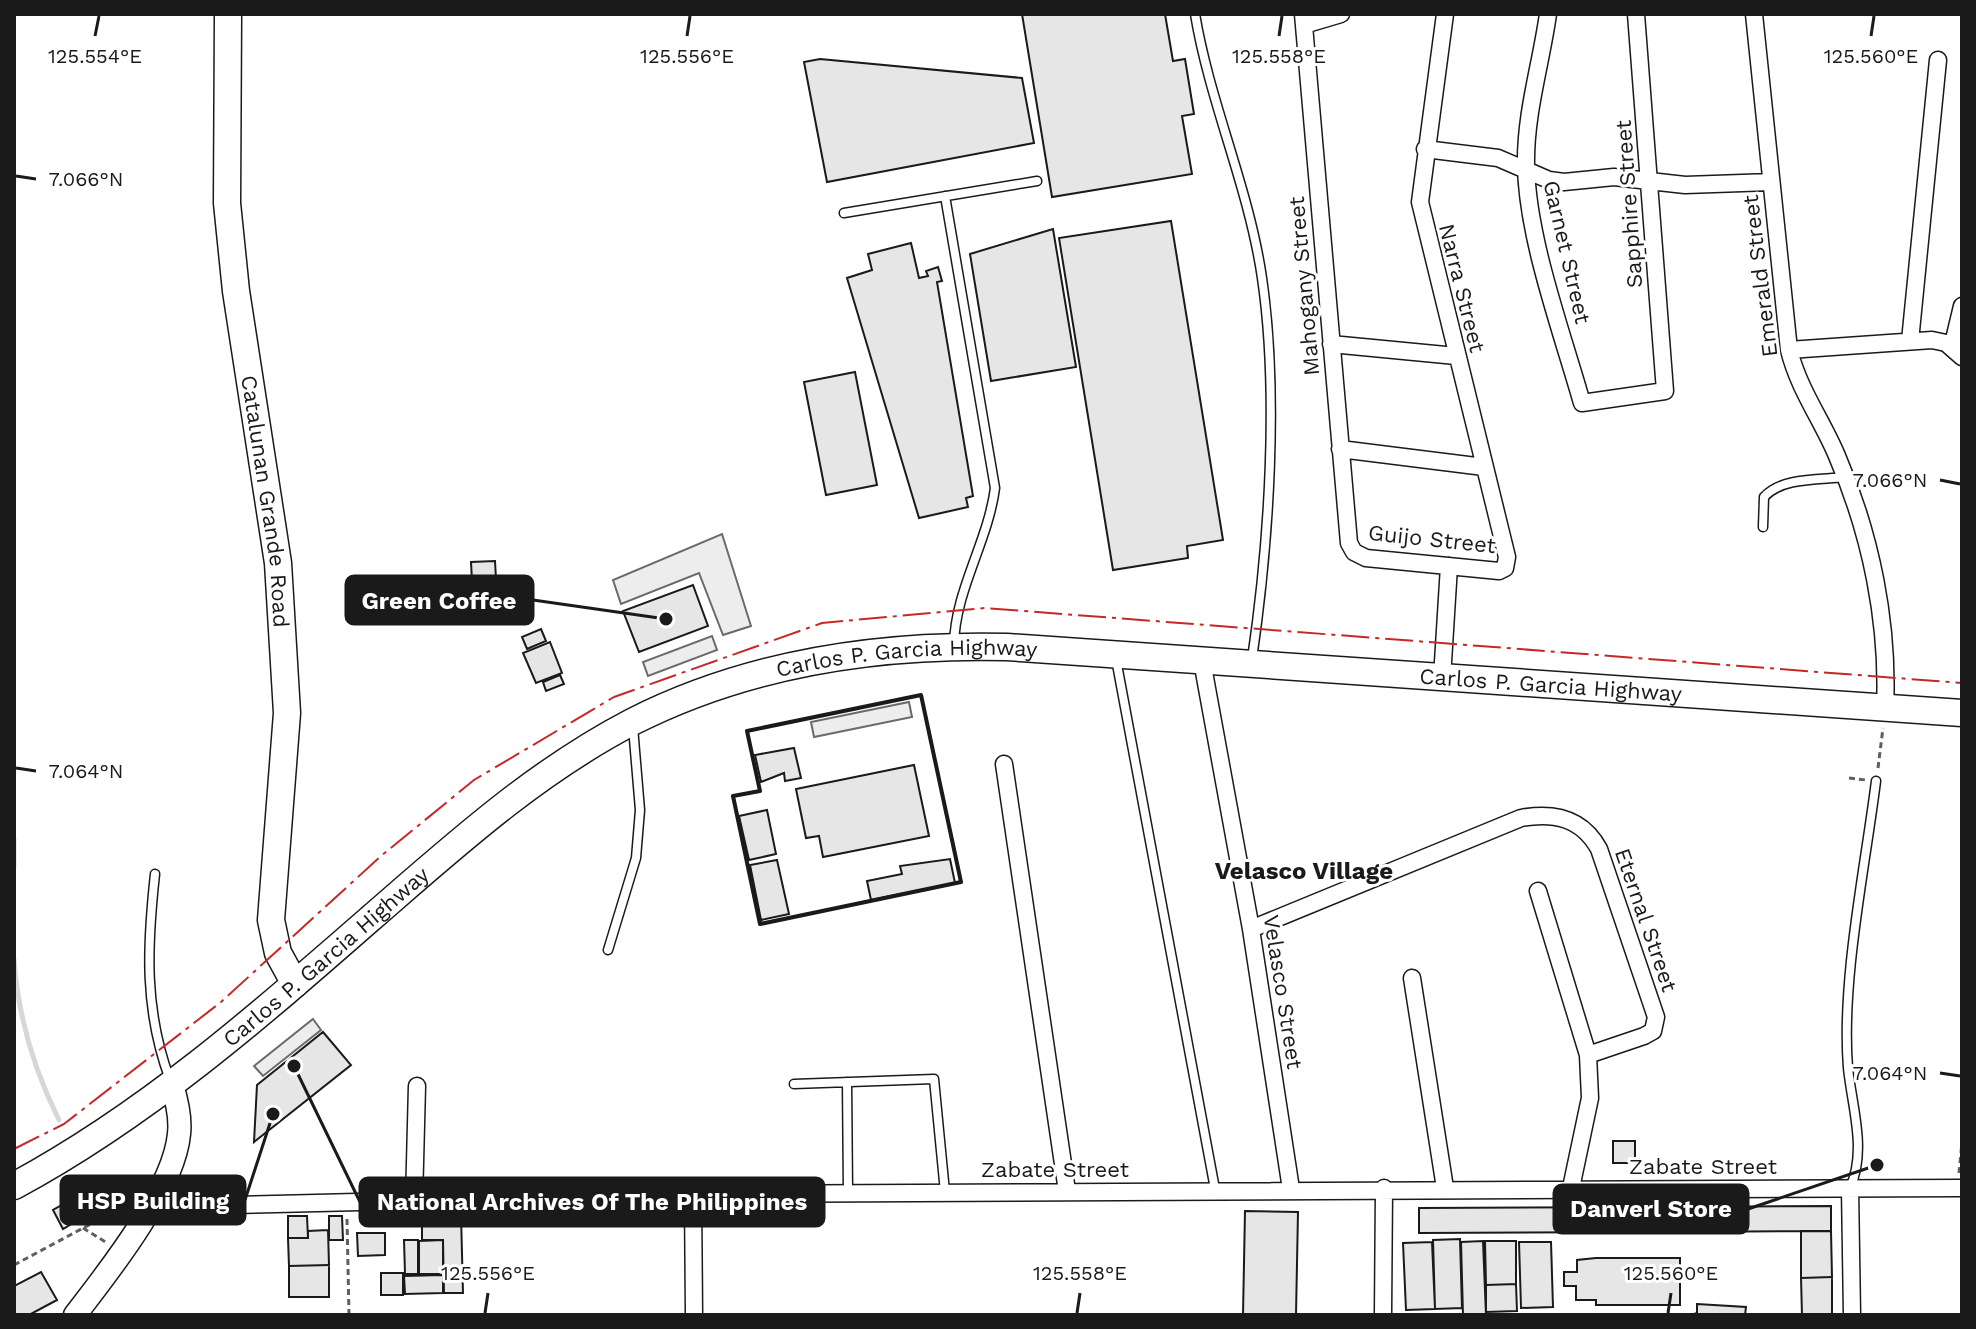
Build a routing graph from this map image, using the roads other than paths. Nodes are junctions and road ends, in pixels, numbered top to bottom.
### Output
1 (228, 14) edge
2 (1195, 14) edge
3 (1341, 14) edge
4 (1445, 14) edge
5 (1548, 14) edge
6 (1636, 14) edge
7 (1754, 14) edge
8 (1303, 20) edge
9 (1938, 60) dead end
10 (1425, 149) junction
11 (1526, 169) junction
12 (1037, 181) dead end
13 (1650, 181) junction
14 (1771, 182) junction
15 (945, 196) junction
16 (844, 213) dead end
17 (1962, 306) edge
18 (1910, 341) junction
19 (1331, 344) junction
20 (1789, 350) junction
21 (1957, 352) edge
22 (1456, 356) junction
23 (1665, 391) joint
24 (1340, 449) junction
25 (1484, 467) junction
26 (1845, 477) junction
27 (1763, 527) dead end
28 (1354, 552) joint
29 (1449, 566) junction
30 (1505, 568) joint
31 (954, 646) junction
32 (1115, 654) junction
33 (1202, 661) junction
34 (1252, 664) junction
35 (1442, 678) junction
36 (1885, 709) junction
37 (1962, 713) edge
38 (633, 722) junction
39 (1004, 764) dead end
40 (1876, 781) road end
41 (155, 874) dead end
42 (1538, 891) dead end
43 (1251, 929) junction
44 (608, 950) dead end
45 (1412, 978) dead end
46 (295, 984) junction
47 (1588, 1055) junction
48 (847, 1082) junction
49 (794, 1084) dead end
50 (172, 1085) junction
51 (417, 1086) dead end
52 (14, 1186) edge
53 (1384, 1188) junction
54 (1445, 1188) junction
55 (1571, 1188) junction
56 (1850, 1188) junction
57 (1960, 1188) edge
58 (1215, 1189) junction
59 (1291, 1189) junction
60 (1067, 1191) junction
61 (848, 1192) junction
62 (945, 1192) junction
63 (693, 1194) junction
64 (414, 1201) junction
65 (149, 1207) junction
66 (75, 1315) edge
67 (694, 1315) edge
68 (1383, 1315) edge
69 (1852, 1315) edge

1 - 46 main road, Catalunan Grande Road
2 - 34 lane
3 - 8 street
4 - 10 street, Narra Street
5 - 11 street, Garnet Street
6 - 13 street, Sapphire Street
7 - 14 street, Emerald Street
8 - 19 street, Mahogany Street
9 - 18 street
10 - 11 street
10 - 22 street, Narra Street
11 - 13 street
11 - 23 street, Garnet Street
12 - 15 lane
13 - 14 street
13 - 23 street, Sapphire Street
14 - 20 street, Emerald Street
15 - 16 lane
15 - 31 lane
17 - 21 street
18 - 20 street
18 - 21 street
19 - 22 street
19 - 24 street, Mahogany Street
20 - 26 street, Emerald Street
22 - 25 street, Narra Street
24 - 25 street
24 - 28 street, Mahogany Street
25 - 30 street, Narra Street
26 - 27 lane
26 - 36 street, Emerald Street
28 - 29 street, Guijo Street
29 - 30 street, Guijo Street
29 - 35 street
31 - 32 main road, Carlos P. Garcia Highway
31 - 38 main road, Carlos P. Garcia Highway
32 - 33 main road, Carlos P. Garcia Highway
32 - 58 lane
33 - 34 main road, Carlos P. Garcia Highway
33 - 43 street, Velasco Street
34 - 35 main road, Carlos P. Garcia Highway
35 - 36 main road, Carlos P. Garcia Highway
36 - 37 main road, Carlos P. Garcia Highway
38 - 44 lane
38 - 46 main road, Carlos P. Garcia Highway
39 - 60 street
40 - 56 lane
41 - 50 lane
42 - 47 street
43 - 47 street, Eternal Street
43 - 59 street, Velasco Street
45 - 54 street
46 - 50 main road, Carlos P. Garcia Highway
47 - 55 street
48 - 49 lane
48 - 61 lane
48 - 62 lane
50 - 52 main road, Carlos P. Garcia Highway
50 - 65 main road
51 - 64 street
53 - 54 street, Zabate Street
53 - 59 street, Zabate Street
53 - 68 street
54 - 55 street, Zabate Street
55 - 56 street, Zabate Street
56 - 57 street, Zabate Street
56 - 69 street
58 - 59 street, Zabate Street
58 - 60 street, Zabate Street
60 - 62 street, Zabate Street
61 - 62 street, Zabate Street
61 - 63 street, Zabate Street
63 - 64 street, Zabate Street
63 - 67 street
64 - 65 street, Zabate Street
65 - 66 main road

